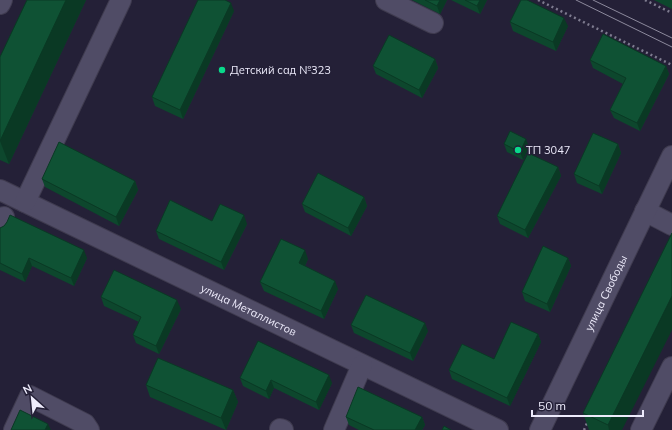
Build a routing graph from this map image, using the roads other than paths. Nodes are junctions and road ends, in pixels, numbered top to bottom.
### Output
1 (2, 0) edge
2 (121, 0) edge
3 (386, 0) edge
4 (0, 4) edge
5 (432, 23) dead end
6 (672, 156) edge
7 (0, 190) edge
8 (25, 202) junction
9 (646, 211) junction
10 (672, 225) edge
11 (362, 365) junction
12 (672, 366) edge
13 (664, 402) edge
14 (14, 430) edge
15 (88, 430) edge
16 (334, 430) edge
17 (498, 430) edge
18 (540, 430) edge
19 (641, 430) edge

1 - 4 street
2 - 8 street
3 - 5 street
6 - 9 street, улица Свободы
7 - 8 street, улица Металлистов
8 - 11 street, улица Металлистов
9 - 10 street
9 - 18 street, улица Свободы
11 - 16 street
11 - 17 street, улица Металлистов
12 - 13 street
13 - 19 street
14 - 15 street

